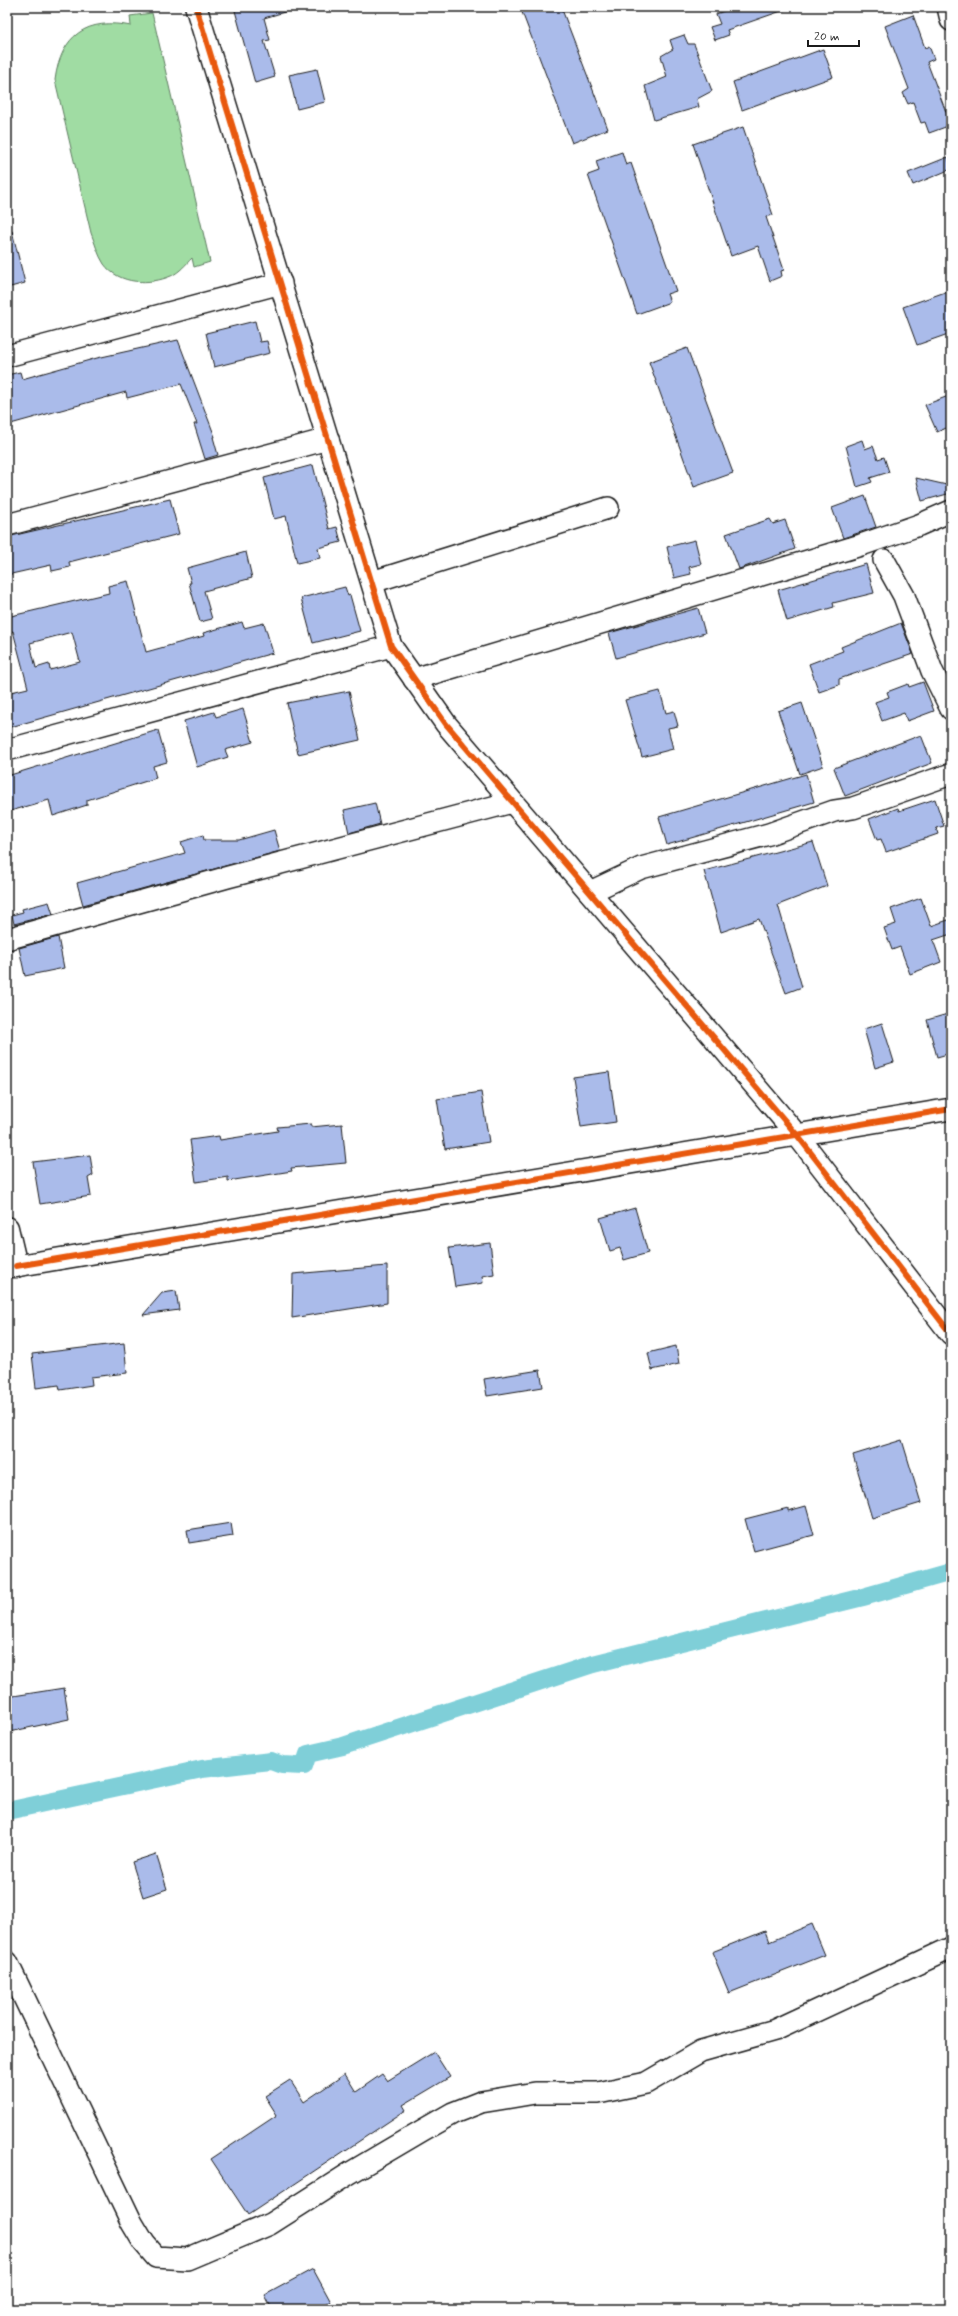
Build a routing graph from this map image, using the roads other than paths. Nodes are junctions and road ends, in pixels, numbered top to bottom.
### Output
1 (196, 7) edge
2 (948, 7) edge
3 (951, 20) edge
4 (280, 283) junction
5 (7, 356) edge
6 (328, 439) junction
7 (608, 508) dead end
8 (951, 510) edge
9 (7, 525) edge
10 (884, 560) dead end
11 (372, 582) junction
12 (391, 646) junction
13 (414, 679) junction
14 (951, 709) edge
15 (7, 750) edge
16 (951, 774) edge
17 (512, 802) junction
18 (590, 892) junction
19 (7, 939) edge
20 (951, 1109) edge
21 (797, 1135) junction
22 (7, 1228) edge
23 (12, 1266) edge
24 (951, 1334) edge
25 (951, 1948) edge
26 (7, 1962) edge

1 - 4 street
2 - 3 street
4 - 5 street
4 - 6 street
6 - 9 street
6 - 11 street
7 - 11 street
8 - 13 street
10 - 14 street
11 - 12 street
12 - 13 street
12 - 15 street
13 - 17 street
16 - 18 street
17 - 18 street
17 - 19 street
18 - 21 street
20 - 21 street
21 - 23 street
21 - 24 street
22 - 23 main road
25 - 26 street

